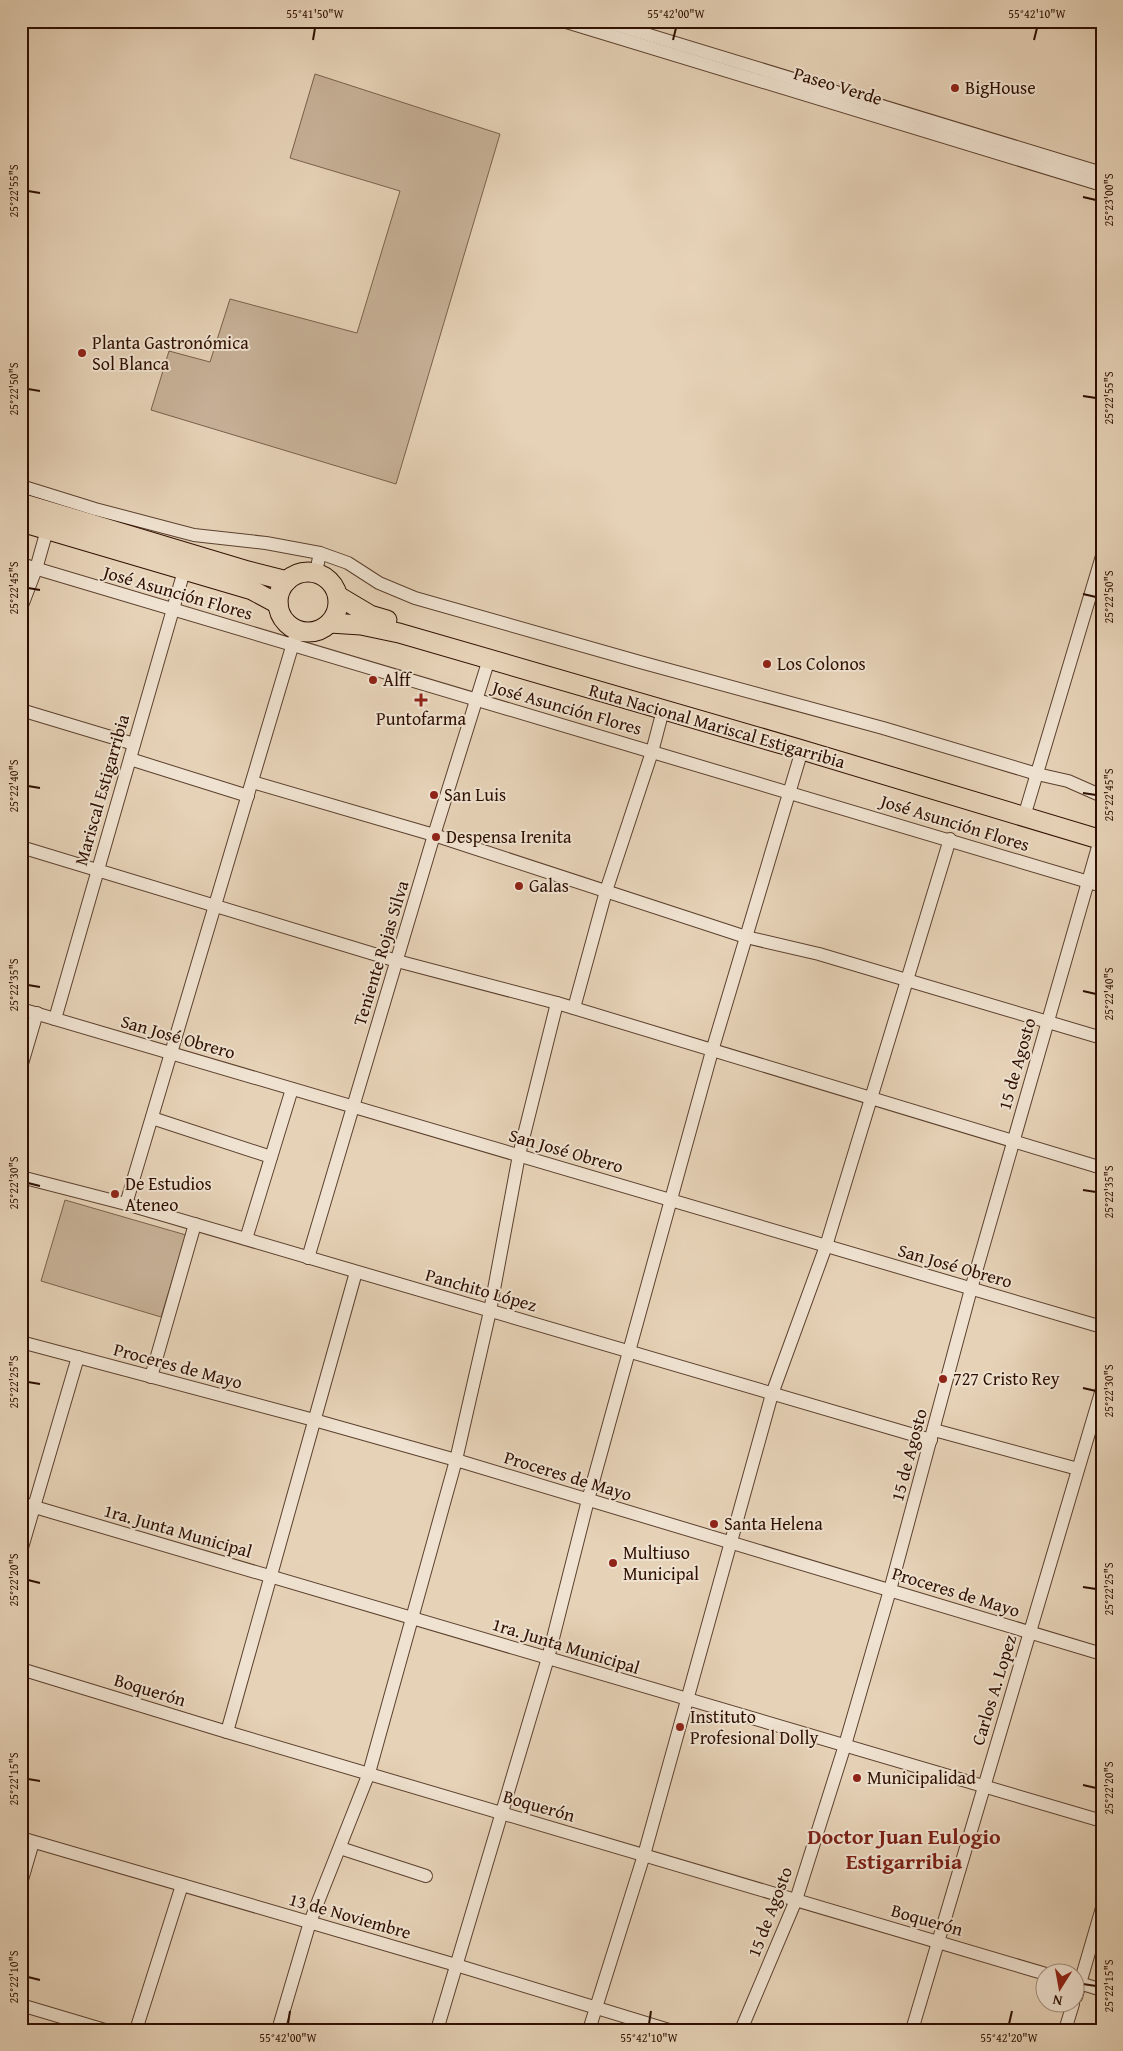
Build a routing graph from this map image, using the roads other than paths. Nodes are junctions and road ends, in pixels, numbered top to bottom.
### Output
1 (563, 21) edge
2 (603, 21) edge
3 (800, 87) junction
4 (1003, 149) junction
5 (1102, 173) edge
6 (1102, 184) edge
7 (21, 486) edge
8 (21, 503) edge
9 (21, 522) edge
10 (47, 530) junction
11 (320, 553) junction
12 (21, 564) edge
13 (1100, 565) edge
14 (36, 569) junction
15 (184, 571) junction
16 (316, 572) junction
17 (287, 580) junction
18 (338, 596) junction
19 (278, 604) junction
20 (21, 608) edge
21 (172, 609) junction
22 (330, 623) junction
23 (295, 638) junction
24 (489, 659) junction
25 (477, 700) junction
26 (21, 710) edge
27 (664, 710) junction
28 (134, 744) junction
29 (802, 750) junction
30 (652, 752) junction
31 (130, 759) junction
32 (1037, 774) junction
33 (252, 782) junction
34 (789, 793) junction
35 (248, 796) junction
36 (1102, 796) edge
37 (1026, 810) junction
38 (434, 835) junction
39 (1101, 838) edge
40 (950, 839) junction
41 (21, 847) edge
42 (98, 870) junction
43 (1087, 881) junction
44 (1102, 886) edge
45 (606, 891) junction
46 (215, 906) junction
47 (746, 937) junction
48 (396, 961) junction
49 (908, 981) junction
50 (557, 1003) junction
51 (574, 1008) junction
52 (21, 1009) edge
53 (37, 1013) junction
54 (55, 1019) junction
55 (1047, 1022) junction
56 (1102, 1038) edge
57 (712, 1051) junction
58 (171, 1053) junction
59 (21, 1067) edge
60 (292, 1089) junction
61 (872, 1099) junction
62 (353, 1107) junction
63 (152, 1118) junction
64 (1013, 1141) junction
65 (519, 1156) junction
66 (271, 1157) junction
67 (1102, 1168) edge
68 (21, 1177) edge
69 (670, 1200) junction
70 (126, 1204) junction
71 (195, 1224) junction
72 (246, 1239) junction
73 (826, 1246) junction
74 (308, 1258) junction
75 (356, 1272) junction
76 (971, 1289) junction
77 (490, 1311) junction
78 (1102, 1327) edge
79 (21, 1342) edge
80 (630, 1352) junction
81 (78, 1357) junction
82 (151, 1377) junction
83 (1102, 1389) edge
84 (772, 1394) junction
85 (314, 1420) junction
86 (932, 1435) junction
87 (456, 1460) junction
88 (1078, 1470) junction
89 (588, 1500) junction
90 (21, 1503) edge
91 (34, 1507) junction
92 (732, 1544) junction
93 (21, 1551) edge
94 (271, 1576) junction
95 (890, 1590) junction
96 (412, 1618) junction
97 (1030, 1633) junction
98 (1102, 1654) edge
99 (548, 1658) junction
100 (21, 1669) edge
101 (687, 1700) junction
102 (227, 1732) junction
103 (845, 1745) junction
104 (369, 1773) junction
105 (984, 1786) junction
106 (502, 1813) junction
107 (1102, 1821) edge
108 (27, 1840) edge
109 (340, 1848) junction
110 (644, 1855) junction
111 (426, 1876) dead end
112 (21, 1883) edge
113 (182, 1885) junction
114 (796, 1900) junction
115 (1102, 1908) edge
116 (310, 1922) junction
117 (938, 1942) junction
118 (1084, 1964) edge
119 (456, 1965) junction
120 (1036, 1971) edge
121 (1086, 1985) edge
122 (1102, 1990) edge
123 (21, 2005) edge
124 (596, 2007) junction
125 (1070, 2014) edge
126 (105, 2030) edge
127 (136, 2030) edge
128 (278, 2030) edge
129 (437, 2030) edge
130 (589, 2030) edge
131 (669, 2030) edge
132 (741, 2030) edge
133 (912, 2030) edge
134 (1065, 2030) edge

1 - 3 street, Paseo Verde
2 - 3 street, Paseo Verde
3 - 4 street, Paseo Verde
4 - 5 street, Paseo Verde
4 - 6 street, Paseo Verde
7 - 11 street
8 - 17 highway
9 - 10 highway
10 - 14 street
10 - 15 highway
11 - 16 street
11 - 32 street
12 - 14 street, José Asunción Flores
13 - 32 street
14 - 20 street
14 - 21 street, José Asunción Flores
15 - 19 highway
15 - 21 street, Mariscal Estigarribia
16 - 17 highway
16 - 18 highway
17 - 19 highway
18 - 22 highway
18 - 37 highway, Ruta Nacional Mariscal Estigarribia
19 - 23 highway
21 - 23 street, José Asunción Flores
21 - 28 street, Mariscal Estigarribia
22 - 23 highway
22 - 24 highway, Ruta Nacional Mariscal Estigarribia
23 - 25 street, José Asunción Flores
23 - 33 street
24 - 25 street, Teniente Rojas Silva
24 - 27 highway, Ruta Nacional Mariscal Estigarribia
25 - 30 street, José Asunción Flores
25 - 38 street, Teniente Rojas Silva
26 - 28 street
27 - 29 highway, Ruta Nacional Mariscal Estigarribia
27 - 30 street
28 - 31 street, Mariscal Estigarribia
29 - 34 street
29 - 39 highway, Ruta Nacional Mariscal Estigarribia
30 - 34 street, José Asunción Flores
30 - 45 street
31 - 35 street
31 - 42 street, Mariscal Estigarribia
32 - 36 street
32 - 37 street
33 - 35 street
33 - 38 street
34 - 40 street, José Asunción Flores
34 - 47 street
35 - 46 street
37 - 39 highway, Ruta Nacional Mariscal Estigarribia
38 - 45 street
38 - 48 street, Teniente Rojas Silva
39 - 43 street, 15 de Agosto
40 - 43 street, José Asunción Flores
40 - 49 street
41 - 42 street
42 - 46 street
42 - 54 street, Mariscal Estigarribia
43 - 44 street, José Asunción Flores
43 - 55 street, 15 de Agosto
45 - 47 street
45 - 51 street
46 - 48 street
46 - 58 street
47 - 49 street
47 - 57 street
48 - 50 street
48 - 62 street, Teniente Rojas Silva
49 - 55 street
49 - 61 street
50 - 51 street
50 - 65 street
51 - 57 street
52 - 53 street, San José Obrero
53 - 54 street, San José Obrero
53 - 59 street
54 - 58 street, San José Obrero
55 - 56 street
55 - 64 street, 15 de Agosto
57 - 61 street
57 - 69 street
58 - 60 street, San José Obrero
58 - 63 street
60 - 62 street, San José Obrero
60 - 66 street
61 - 64 street
61 - 73 street
62 - 65 street, San José Obrero
62 - 74 street, Teniente Rojas Silva
63 - 66 street
63 - 70 street
64 - 67 street
64 - 76 street, 15 de Agosto
65 - 69 street, San José Obrero
65 - 77 street
66 - 72 street
68 - 70 street, Panchito López
69 - 73 street, San José Obrero
69 - 80 street
70 - 71 street, Panchito López
71 - 72 street, Panchito López
71 - 82 street
72 - 74 street, Panchito López
73 - 76 street, San José Obrero
73 - 84 street
74 - 75 street, Panchito López
75 - 77 street, Panchito López
75 - 85 street
76 - 78 street, San José Obrero
76 - 86 street, 15 de Agosto
77 - 80 street, Panchito López
77 - 87 street
79 - 81 street, Proceres de Mayo
80 - 84 street, Panchito López
80 - 89 street
81 - 82 street, Proceres de Mayo
81 - 91 street
82 - 85 street, Proceres de Mayo
83 - 88 street, Carlos A. Lopez
84 - 86 street, Panchito López
84 - 92 street
85 - 87 street, Proceres de Mayo
85 - 94 street
86 - 88 street, Panchito López
86 - 95 street, 15 de Agosto
87 - 89 street, Proceres de Mayo
87 - 96 street
88 - 97 street, Carlos A. Lopez
89 - 92 street, Proceres de Mayo
89 - 99 street
90 - 91 street, 1ra. Junta Municipal
91 - 93 street
91 - 94 street, 1ra. Junta Municipal
92 - 95 street, Proceres de Mayo
92 - 101 street
94 - 96 street, 1ra. Junta Municipal
94 - 102 street
95 - 97 street, Proceres de Mayo
95 - 103 street, 15 de Agosto
96 - 99 street, 1ra. Junta Municipal
96 - 104 street
97 - 98 street, Proceres de Mayo
97 - 105 street, Carlos A. Lopez
99 - 101 street, 1ra. Junta Municipal
99 - 106 street
100 - 102 street, Boquerón
101 - 103 street, 1ra. Junta Municipal
101 - 110 street
102 - 104 street, Boquerón
103 - 105 street, 1ra. Junta Municipal
103 - 114 street, 15 de Agosto
104 - 106 street, Boquerón
104 - 109 street
105 - 107 street, 1ra. Junta Municipal
105 - 117 street, Carlos A. Lopez
106 - 110 street, Boquerón
106 - 119 street
108 - 112 street
108 - 113 street, 13 de Noviembre
109 - 111 street
109 - 116 street
110 - 114 street, Boquerón
110 - 124 street
113 - 116 street, 13 de Noviembre
113 - 127 street
114 - 117 street, Boquerón
114 - 132 street, 15 de Agosto
115 - 118 street
116 - 119 street, 13 de Noviembre
116 - 128 street
117 - 120 street, Boquerón
117 - 133 street, Carlos A. Lopez
119 - 124 street, 13 de Noviembre
119 - 129 street
121 - 122 street
123 - 126 street
124 - 130 street
124 - 131 street, 13 de Noviembre
125 - 134 street

